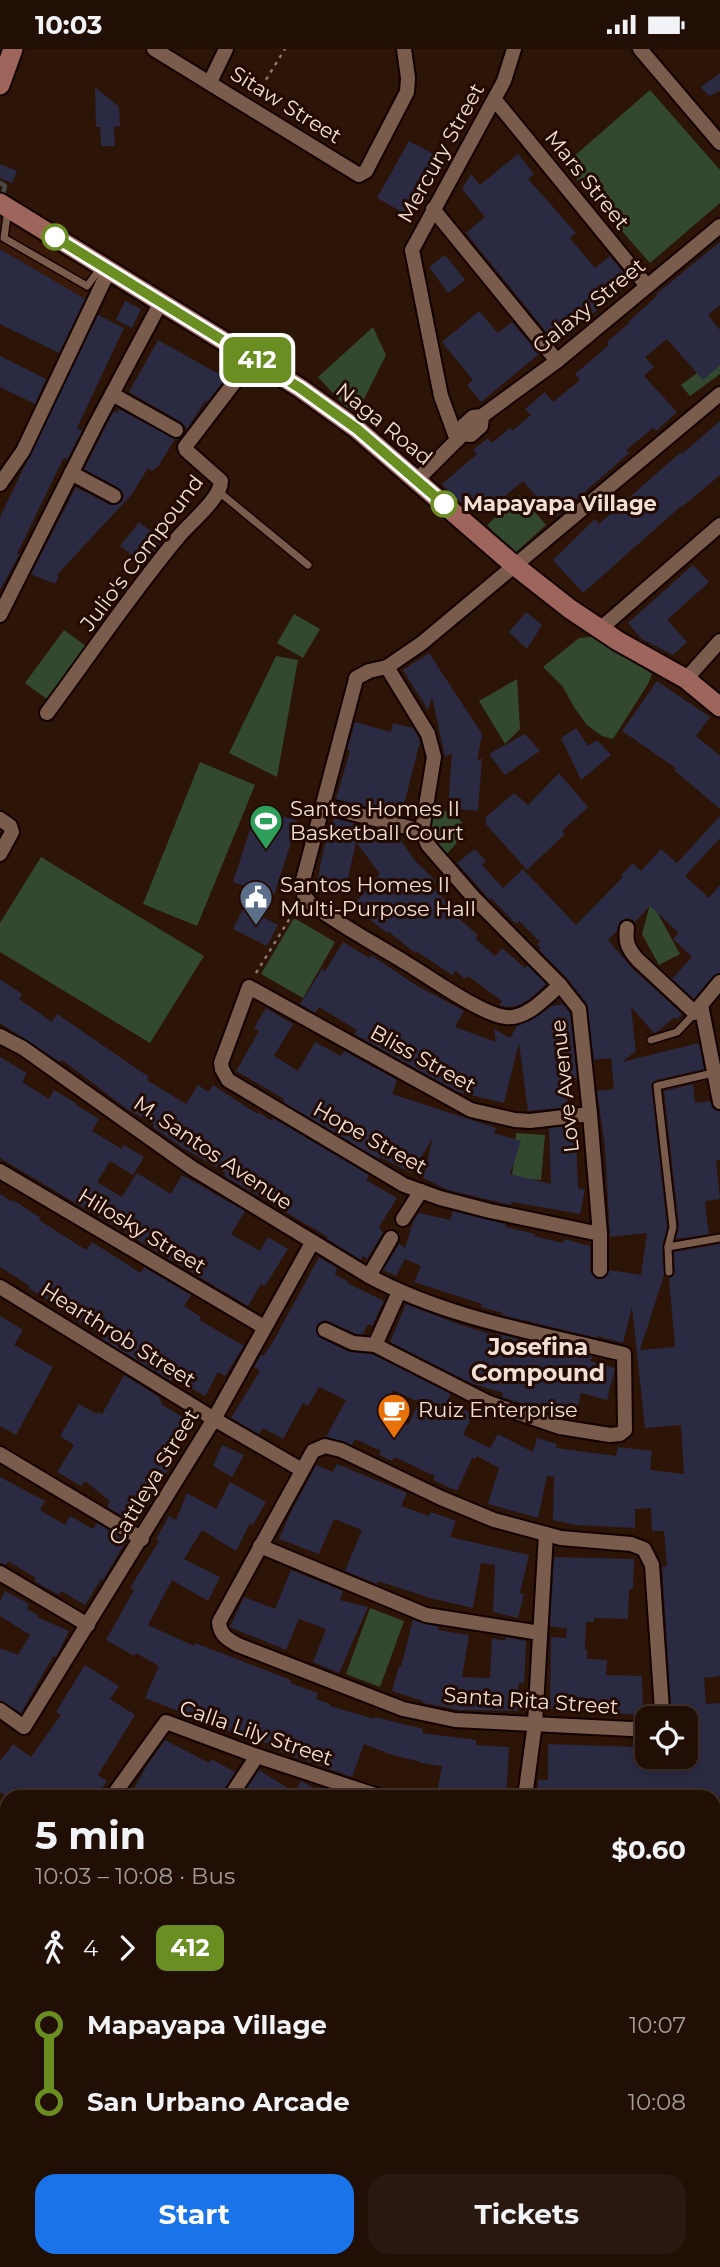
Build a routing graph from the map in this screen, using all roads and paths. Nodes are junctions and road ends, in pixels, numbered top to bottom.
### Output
1 (13, 49) edge
2 (154, 49) edge
3 (226, 49) edge
4 (285, 49) edge
5 (404, 49) edge
6 (514, 49) edge
7 (640, 49) edge
8 (211, 82) junction
9 (0, 85) edge
10 (495, 100) junction
11 (249, 106) junction
12 (720, 143) edge
13 (4, 206) edge
14 (433, 209) junction
15 (720, 226) edge
16 (106, 268) junction
17 (648, 286) junction
18 (161, 302) junction
19 (253, 358) junction
20 (557, 361) junction
21 (112, 394) junction
22 (720, 394) edge
23 (176, 430) dead end
24 (460, 437) junction
25 (71, 473) junction
26 (417, 480) junction
27 (0, 484) edge
28 (219, 492) junction
29 (114, 496) dead end
30 (720, 525) edge
31 (308, 565) dead end
32 (514, 565) junction
33 (0, 615) edge
34 (600, 629) junction
35 (720, 641) edge
36 (387, 667) junction
37 (686, 679) junction
38 (720, 706) edge
39 (47, 713) dead end
40 (324, 806) junction
41 (0, 819) edge
42 (422, 831) junction
43 (0, 854) edge
44 (304, 895) junction
45 (627, 927) dead end
46 (720, 982) edge
47 (561, 985) junction
48 (249, 987) junction
49 (698, 1009) junction
50 (0, 1036) edge
51 (651, 1040) dead end
52 (713, 1073) junction
53 (720, 1102) edge
54 (590, 1114) junction
55 (0, 1171) edge
56 (421, 1191) junction
57 (403, 1219) dead end
58 (600, 1234) junction
59 (391, 1238) dead end
60 (720, 1238) edge
61 (312, 1243) junction
62 (668, 1247) junction
63 (600, 1270) dead end
64 (669, 1272) dead end
65 (369, 1276) junction
66 (0, 1287) edge
67 (399, 1292) junction
68 (264, 1327) junction
69 (325, 1330) dead end
70 (375, 1345) junction
71 (214, 1419) junction
72 (0, 1454) edge
73 (302, 1470) junction
74 (546, 1534) junction
75 (142, 1539) junction
76 (260, 1546) junction
77 (0, 1573) edge
78 (88, 1625) junction
79 (540, 1633) junction
80 (662, 1706) edge
81 (0, 1710) edge
82 (535, 1723) junction
83 (635, 1729) edge
84 (257, 1756) junction
85 (117, 1790) edge
86 (235, 1790) edge
87 (347, 1790) edge
88 (526, 1790) edge

1 - 9 main road
2 - 8 street, Sitaw Street
3 - 8 street
4 - 11 path
5 - 11 street, Sitaw Street
6 - 10 street, Mercury Street
7 - 12 street
8 - 11 street, Sitaw Street
10 - 14 street, Mercury Street
10 - 17 street, Mars Street
13 - 16 main road, Naga Road
13 - 16 lane
14 - 20 street
14 - 24 street, Mercury Street
15 - 17 street, Galaxy Street
16 - 18 main road, Naga Road
16 - 27 street
17 - 20 street, Galaxy Street
18 - 19 main road, Naga Road
18 - 21 street
19 - 26 main road, Naga Road
19 - 28 street, Julio's Compound
20 - 24 street, Galaxy Street
21 - 23 street
21 - 25 street
22 - 32 street
24 - 26 street, Galaxy Street
25 - 29 street
25 - 33 street
26 - 32 main road, Naga Road
28 - 31 lane
28 - 39 street, Julio's Compound
30 - 34 street
32 - 34 main road, Naga Road
32 - 36 street
34 - 37 main road, Naga Road
35 - 37 street
36 - 40 street
36 - 42 street
37 - 38 main road, Naga Road
40 - 42 street
40 - 44 street
41 - 43 street
42 - 47 street, Love Avenue
44 - 47 street
44 - 48 path
45 - 49 street
46 - 49 street
47 - 54 street, Love Avenue
48 - 54 street, Bliss Street
48 - 56 street, Hope Street
49 - 51 lane
49 - 52 street
50 - 61 street, M. Santos Avenue
52 - 53 street
52 - 62 lane
54 - 58 street, Love Avenue
55 - 68 street, Hilosky Street
56 - 57 street
56 - 58 street, Hope Street
58 - 63 street, Love Avenue
59 - 65 street
60 - 62 lane
61 - 65 street, M. Santos Avenue
61 - 68 street, Cattleya Street
62 - 64 lane
65 - 67 street, M. Santos Avenue
66 - 71 street, Hearthrob Street
67 - 70 street
67 - 70 street, M. Santos Avenue
68 - 71 street, Cattleya Street
69 - 70 street
71 - 73 street, Hearthrob Street
71 - 75 street, Cattleya Street
72 - 75 street
73 - 74 street
73 - 76 street
74 - 79 street
74 - 80 street
75 - 78 street, Cattleya Street
76 - 79 street
76 - 82 street, Santa Rita Street
77 - 78 street
78 - 81 street, Cattleya Street
79 - 82 street
82 - 83 street, Santa Rita Street
82 - 88 street
84 - 85 street, Calla Lily Street
84 - 86 street
84 - 87 street, Calla Lily Street

